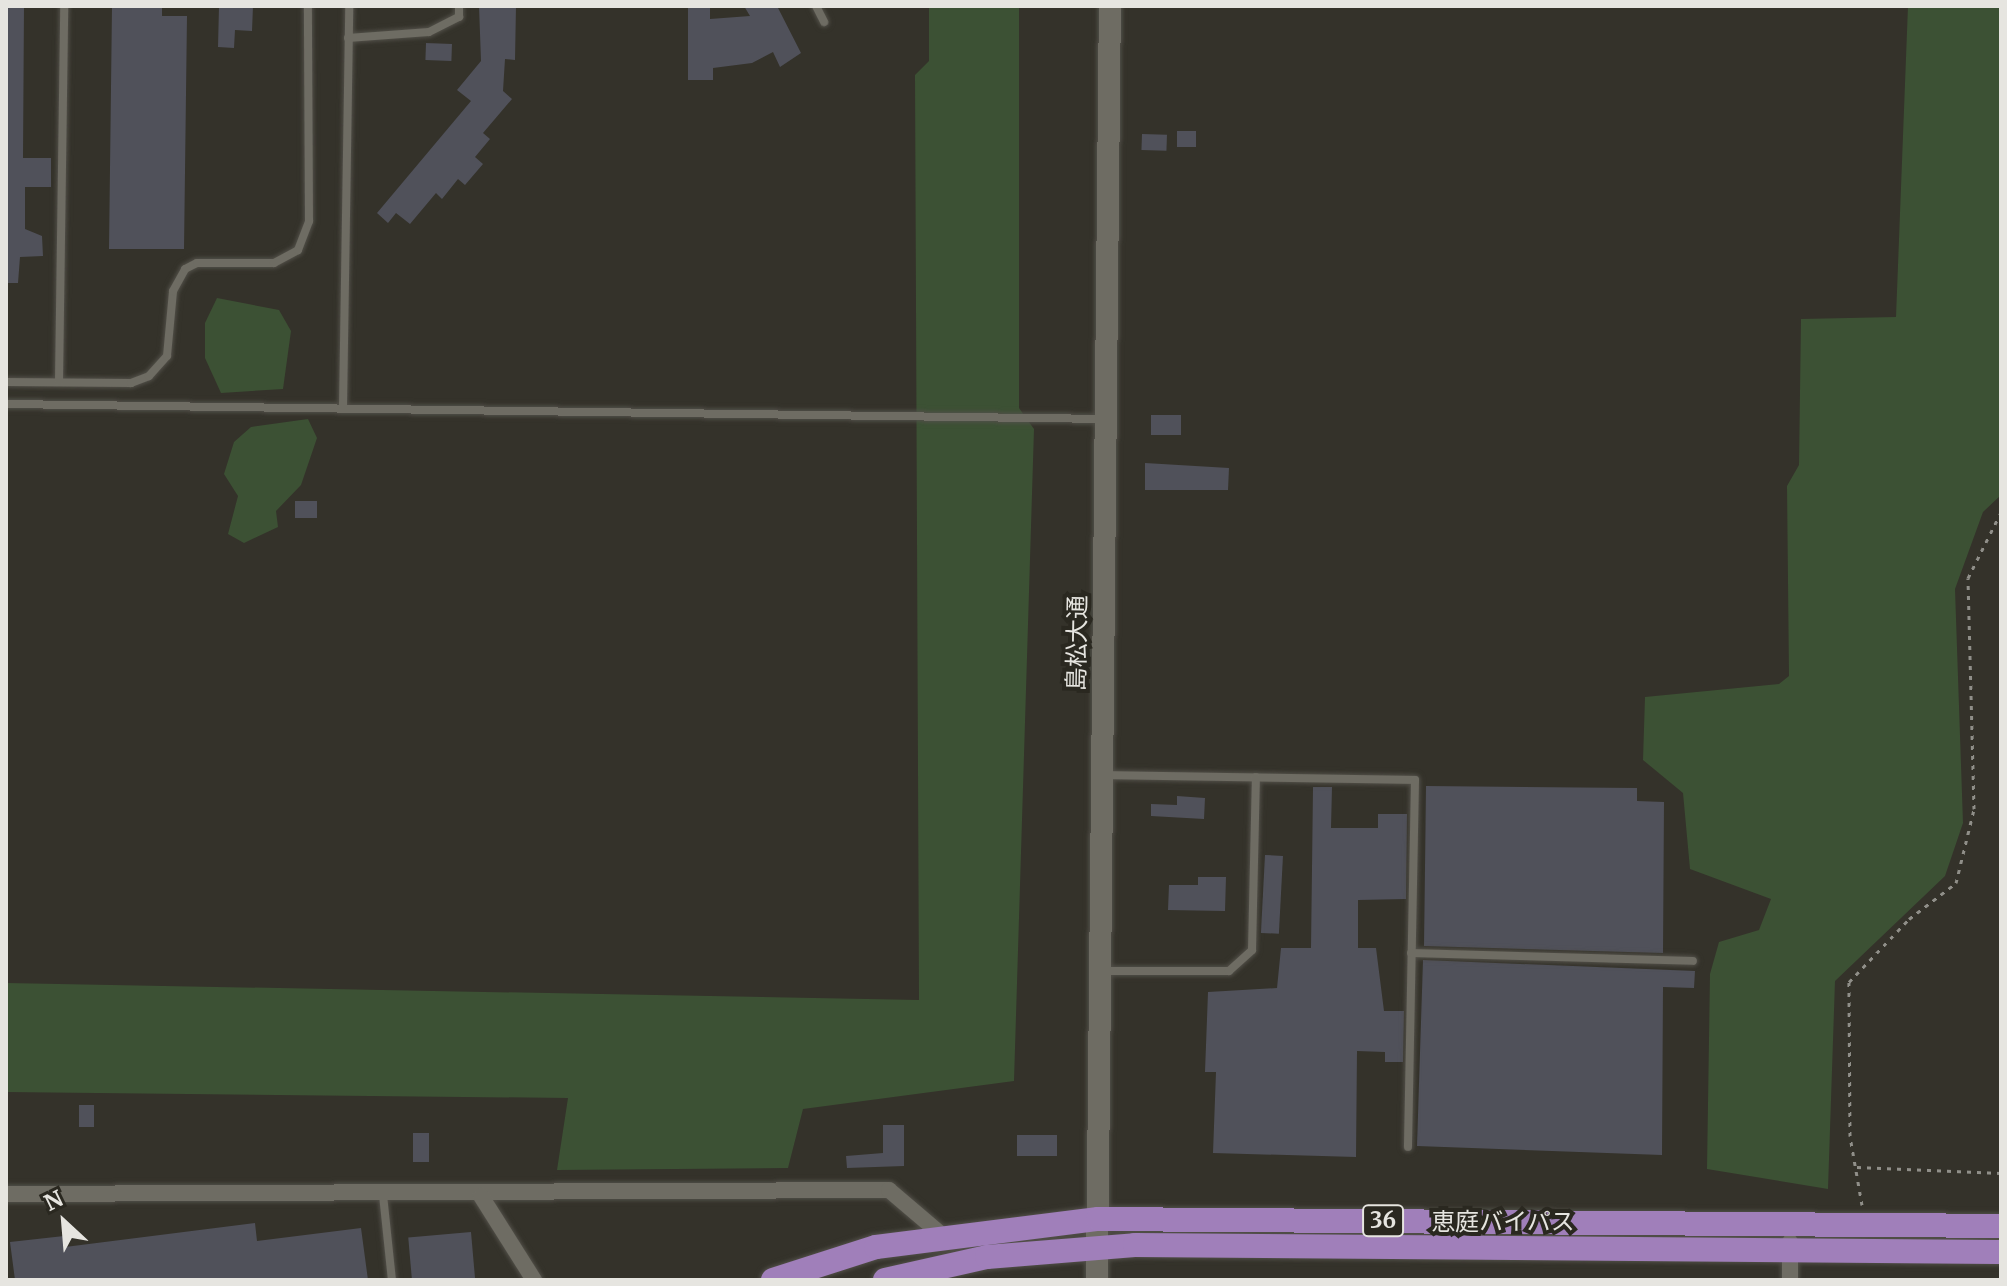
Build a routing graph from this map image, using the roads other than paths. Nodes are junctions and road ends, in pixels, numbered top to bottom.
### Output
1 (64, 6) edge
2 (308, 6) edge
3 (349, 6) edge
4 (459, 6) edge
5 (816, 6) edge
6 (1110, 6) edge
7 (824, 22) dead end
8 (348, 38) junction
9 (6, 382) edge
10 (59, 382) junction
11 (6, 404) edge
12 (343, 407) junction
13 (1105, 419) junction
14 (1102, 775) junction
15 (1256, 777) junction
16 (1411, 953) junction
17 (1693, 961) dead end
18 (1100, 971) junction
19 (1408, 1147) dead end
20 (6, 1194) edge
21 (383, 1195) junction
22 (481, 1196) junction
23 (1098, 1219) junction
24 (1790, 1224) junction
25 (2001, 1226) edge
26 (943, 1236) junction
27 (1097, 1247) junction
28 (2001, 1252) edge
29 (1790, 1255) junction
30 (392, 1280) edge
31 (534, 1280) edge
32 (773, 1280) edge
33 (886, 1280) edge
34 (1097, 1280) edge
35 (1790, 1280) edge

1 - 10 lane
2 - 10 lane
3 - 8 lane
4 - 8 lane
5 - 7 lane
6 - 13 street, 島松大通
8 - 12 lane
9 - 10 lane
11 - 12 lane
12 - 13 lane
13 - 14 street, 島松大通
14 - 15 lane
14 - 18 street, 島松大通
15 - 16 lane
15 - 18 lane
16 - 17 lane
16 - 19 lane
18 - 23 street, 島松大通
20 - 21 street
21 - 22 street
21 - 30 lane
22 - 26 street
22 - 31 street
23 - 24 highway, 恵庭バイパス / 36
23 - 26 highway, 恵庭バイパス / 36
23 - 27 street, 島松大通
24 - 25 highway, 恵庭バイパス / 36
24 - 29 street
26 - 32 highway, 恵庭バイパス / 36
27 - 29 highway, 恵庭バイパス / 36
27 - 33 highway, 恵庭バイパス / 36
27 - 34 street, 島松大通
28 - 29 highway, 恵庭バイパス / 36
29 - 35 street

